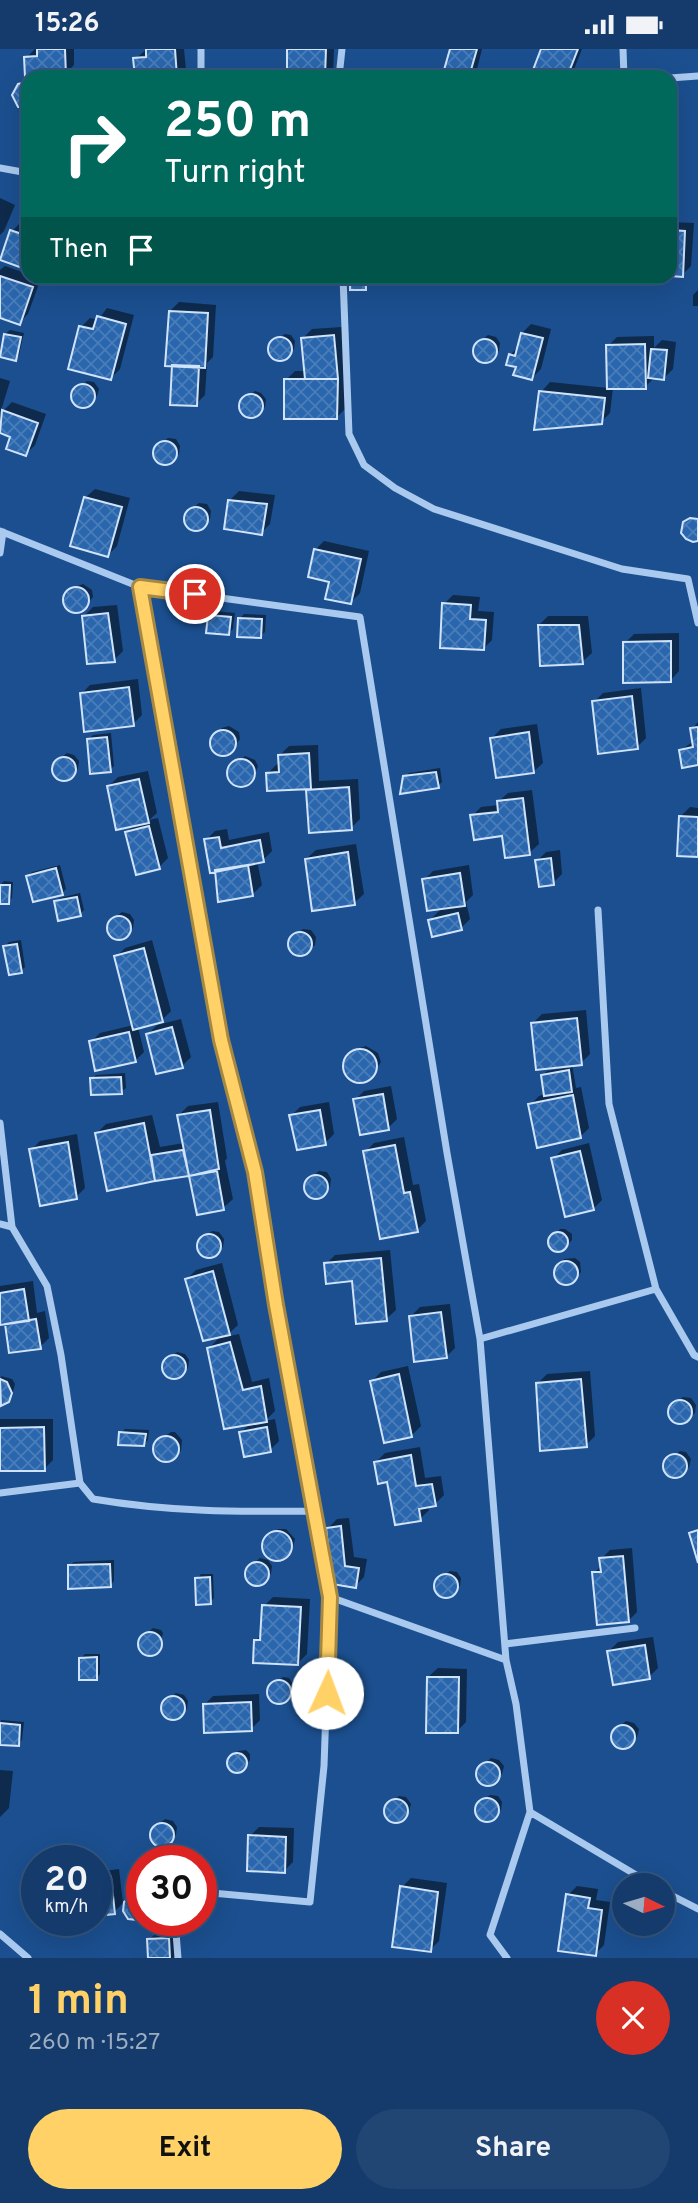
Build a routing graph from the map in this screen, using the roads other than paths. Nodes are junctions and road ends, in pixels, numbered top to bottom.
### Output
1 (201, 49) edge
2 (342, 49) edge
3 (623, 49) edge
4 (201, 70) edge
5 (339, 70) edge
6 (624, 70) edge
7 (698, 76) edge
8 (677, 78) edge
9 (0, 168) edge
10 (21, 172) edge
11 (344, 284) edge
12 (2, 531) edge
13 (0, 553) edge
14 (698, 576) edge
15 (688, 579) junction
16 (140, 587) junction
17 (698, 623) edge
18 (598, 910) dead end
19 (0, 1123) edge
20 (0, 1223) edge
21 (12, 1227) junction
22 (656, 1289) junction
23 (480, 1339) junction
24 (698, 1357) edge
25 (80, 1483) junction
26 (0, 1493) edge
27 (316, 1511) junction
28 (330, 1597) junction
29 (635, 1628) dead end
30 (505, 1644) junction
31 (506, 1660) junction
32 (530, 1812) junction
33 (633, 1873) edge
34 (217, 1893) edge
35 (676, 1898) edge
36 (698, 1909) edge
37 (0, 1934) edge
38 (176, 1936) edge
39 (28, 1958) edge
40 (178, 1958) edge
41 (506, 1958) edge

1 - 4 street
2 - 5 street
3 - 6 street
7 - 8 street
9 - 10 street
11 - 15 street
12 - 13 street
12 - 16 street
14 - 15 street
15 - 17 street
16 - 23 street
16 - 27 street
18 - 22 street
19 - 21 street
20 - 21 street
21 - 25 street
22 - 23 street
22 - 24 street
23 - 30 street
25 - 26 street
25 - 27 street
27 - 28 street
28 - 31 street
28 - 34 street
29 - 30 street
30 - 31 street
31 - 32 street
32 - 33 street
32 - 41 street
35 - 36 street
37 - 39 street
38 - 40 street

